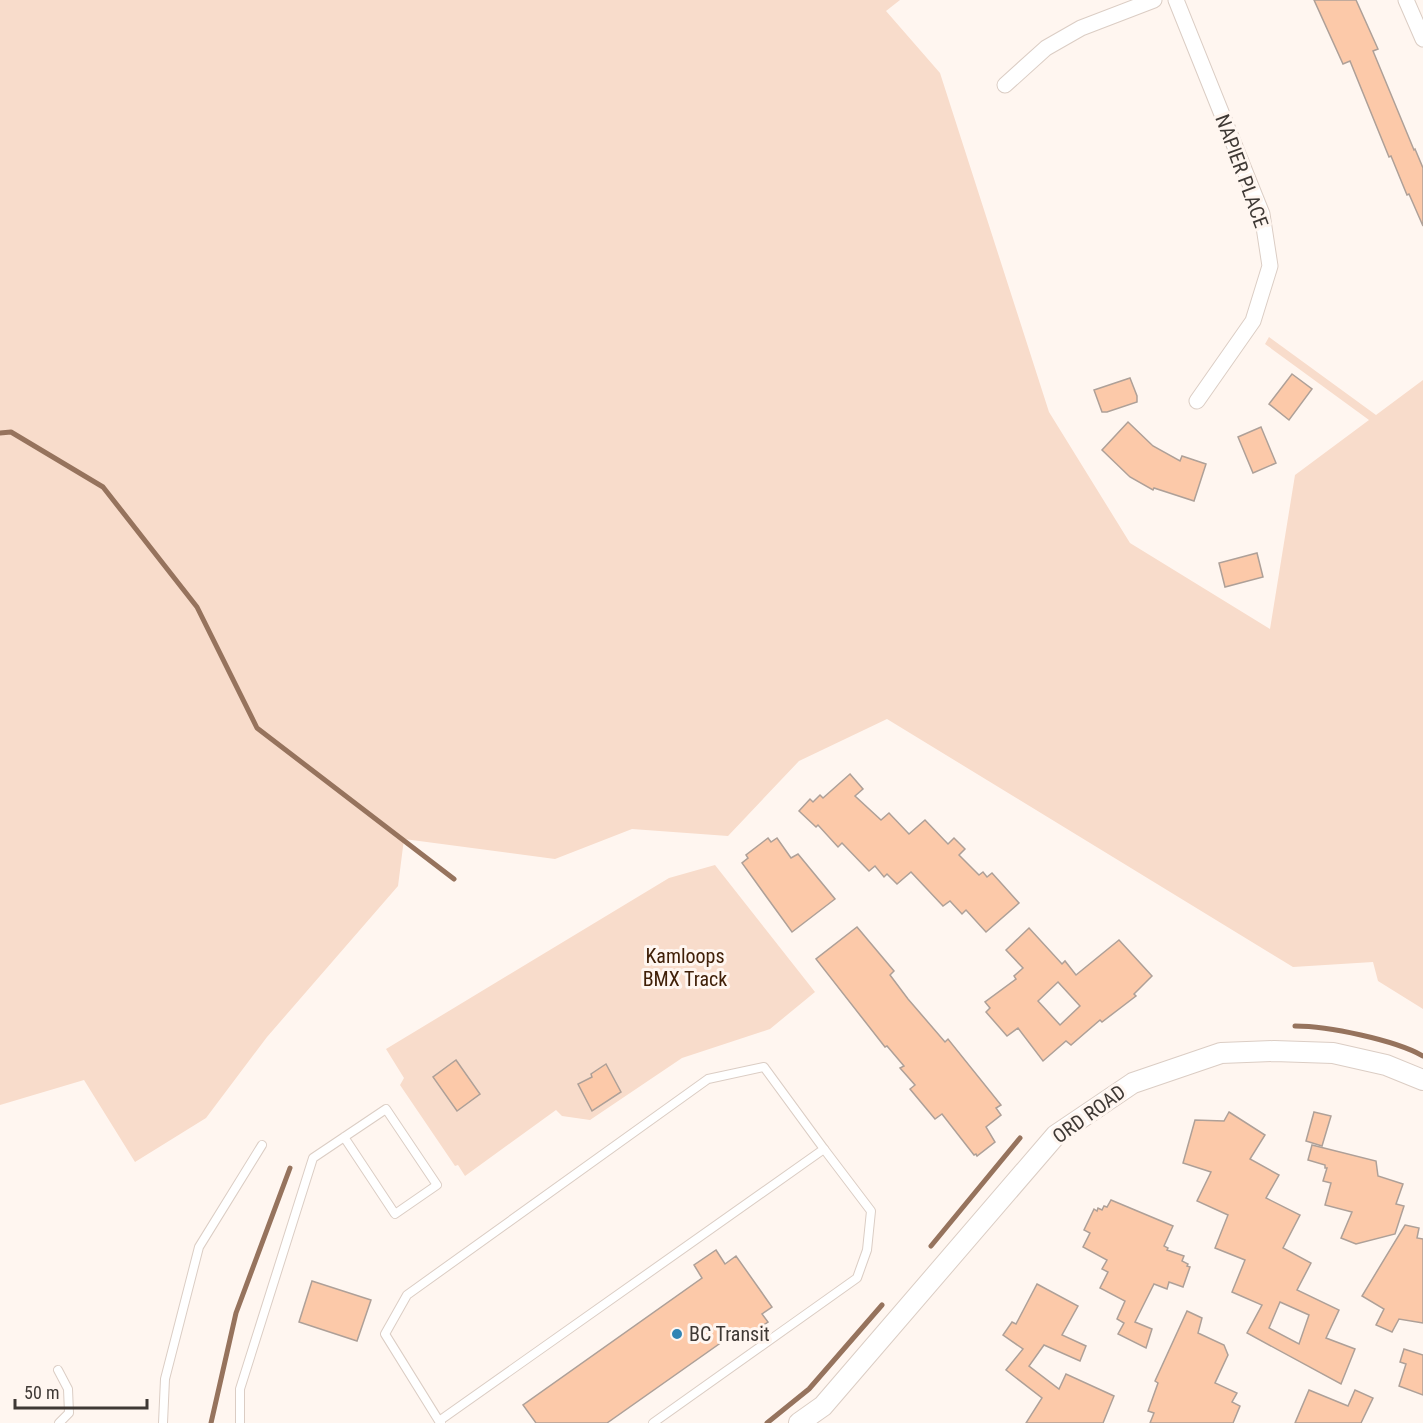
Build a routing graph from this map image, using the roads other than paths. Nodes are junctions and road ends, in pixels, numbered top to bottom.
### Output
1 (1154, 0) edge
2 (1176, 0) edge
3 (1406, 0) edge
4 (1423, 39) edge
5 (1005, 85) dead end
6 (1197, 401) dead end
7 (1423, 1080) edge
8 (344, 1137) junction
9 (262, 1145) dead end
10 (824, 1149) junction
11 (58, 1370) dead end
12 (810, 1420) edge
13 (440, 1422) edge
14 (59, 1423) edge
15 (163, 1423) edge
16 (240, 1423) edge
17 (653, 1423) edge

1 - 5 street
2 - 6 street, NAPIER PLACE
3 - 4 street
7 - 12 street, ORD ROAD
8 - 8 lane
8 - 16 lane
9 - 15 lane
10 - 13 lane
10 - 13 lane
10 - 17 lane
11 - 14 lane

